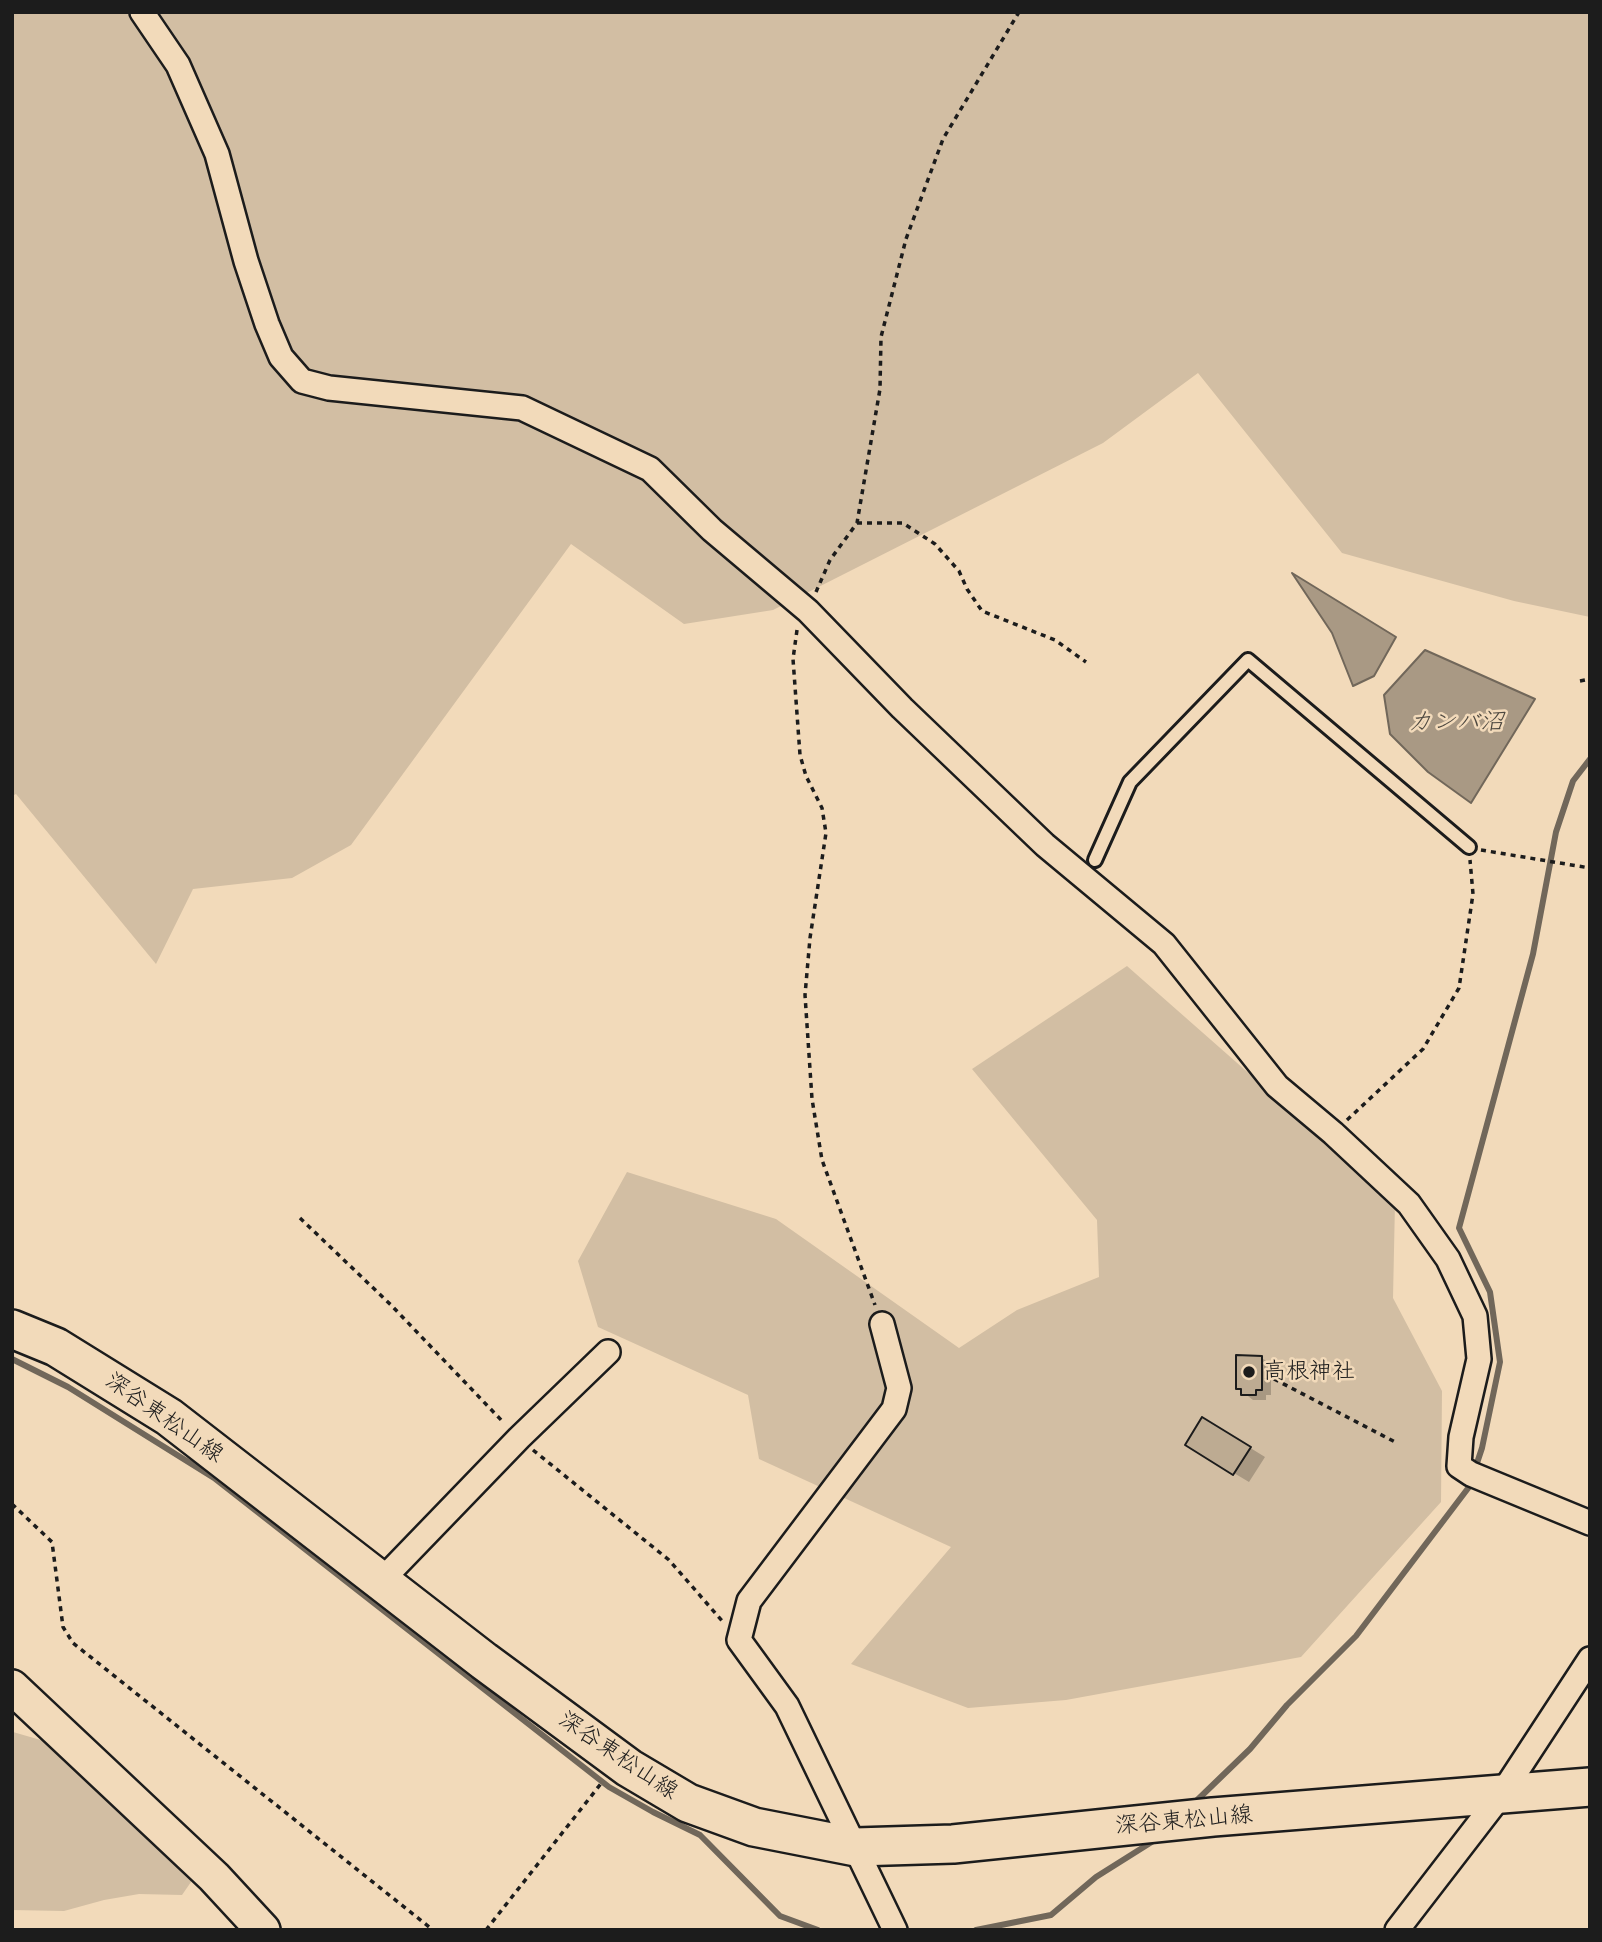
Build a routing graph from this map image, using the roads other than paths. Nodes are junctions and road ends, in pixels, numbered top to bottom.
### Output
1 (142, 12) edge
2 (1469, 848) road end
3 (1095, 860) dead end
4 (882, 1324) road end
5 (12, 1329) edge
6 (608, 1352) dead end
7 (1590, 1523) edge
8 (381, 1581) junction
9 (1590, 1659) edge
10 (12, 1687) edge
11 (1590, 1787) edge
12 (1501, 1795) junction
13 (856, 1847) junction
14 (263, 1930) edge
15 (895, 1930) edge
16 (1397, 1930) edge

1 - 7 street
2 - 3 lane
4 - 13 street
5 - 8 main road, 深谷東松山線
6 - 8 street
8 - 13 main road, 深谷東松山線
9 - 12 street
10 - 14 street
11 - 12 main road, 深谷東松山線
12 - 13 main road, 深谷東松山線
12 - 16 street
13 - 15 street

